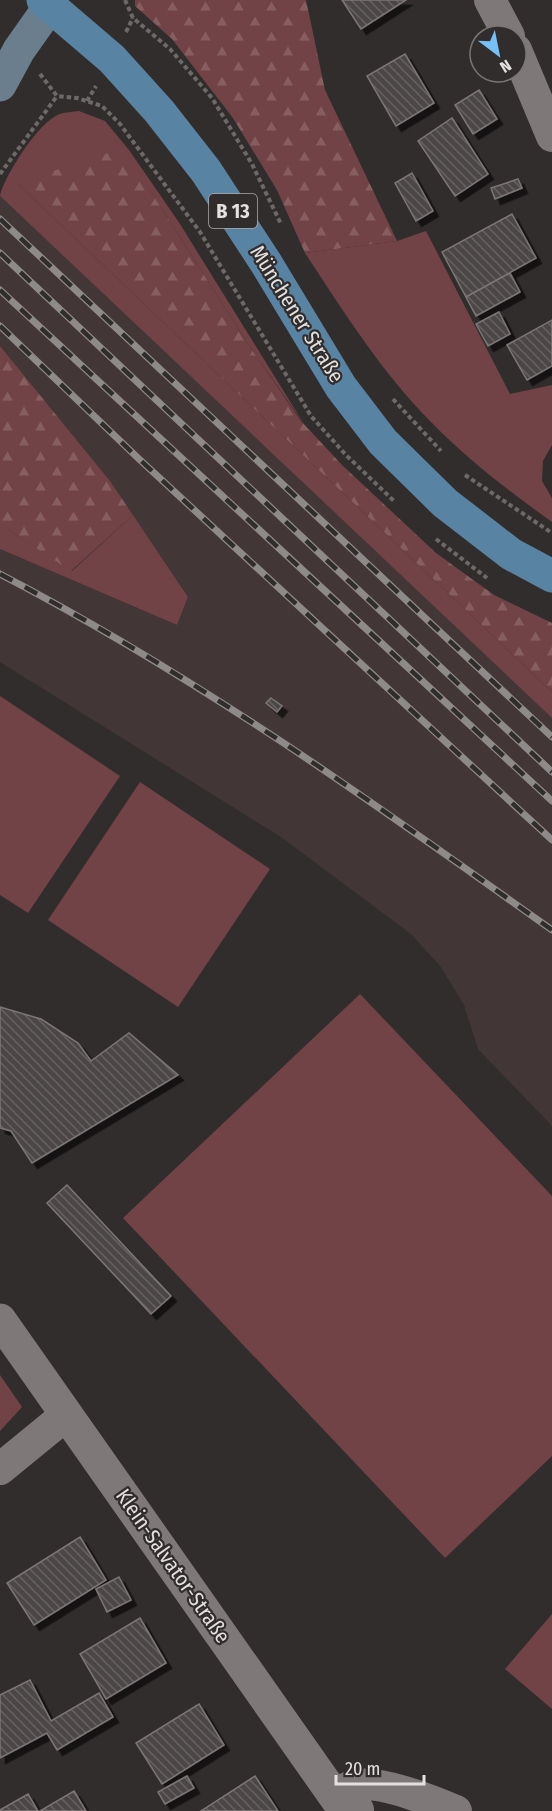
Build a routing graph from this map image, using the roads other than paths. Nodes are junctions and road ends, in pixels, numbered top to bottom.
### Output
1 (490, 0) edge
2 (49, 2) edge
3 (503, 24) edge
4 (528, 79) edge
5 (0, 84) edge
6 (552, 136) edge
7 (552, 576) edge
8 (0, 1320) edge
9 (66, 1415) junction
10 (0, 1468) edge
11 (347, 1806) edge
12 (456, 1811) edge

1 - 3 street
2 - 5 main road
2 - 7 main road, Münchener Straße / B 13
4 - 6 street
8 - 9 street, Klein-Salvator-Straße
9 - 10 street
9 - 11 street, Klein-Salvator-Straße
11 - 12 street

